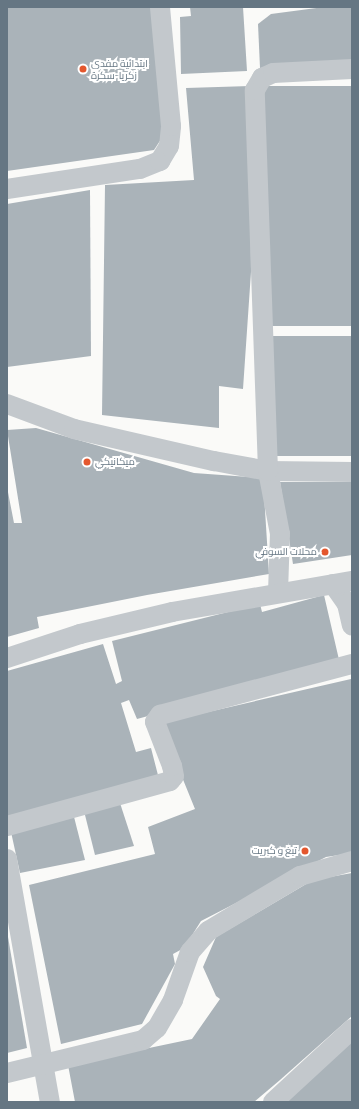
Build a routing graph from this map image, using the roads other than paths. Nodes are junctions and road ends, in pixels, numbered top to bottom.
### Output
1 (160, 7) edge
2 (352, 69) edge
3 (7, 189) edge
4 (7, 404) edge
5 (268, 471) junction
6 (352, 472) edge
7 (343, 582) edge
8 (278, 593) junction
9 (352, 625) edge
10 (7, 658) edge
11 (352, 664) edge
12 (7, 826) edge
13 (7, 859) edge
14 (352, 861) edge
15 (352, 1029) edge
16 (44, 1065) junction
17 (7, 1073) edge
18 (50, 1102) edge
19 (273, 1102) edge

1 - 3 street
2 - 5 street
4 - 5 street
5 - 6 street
5 - 8 street
7 - 8 street
7 - 9 street
8 - 10 street
11 - 12 street
13 - 16 street
14 - 16 street
15 - 19 street
16 - 17 street
16 - 18 street

